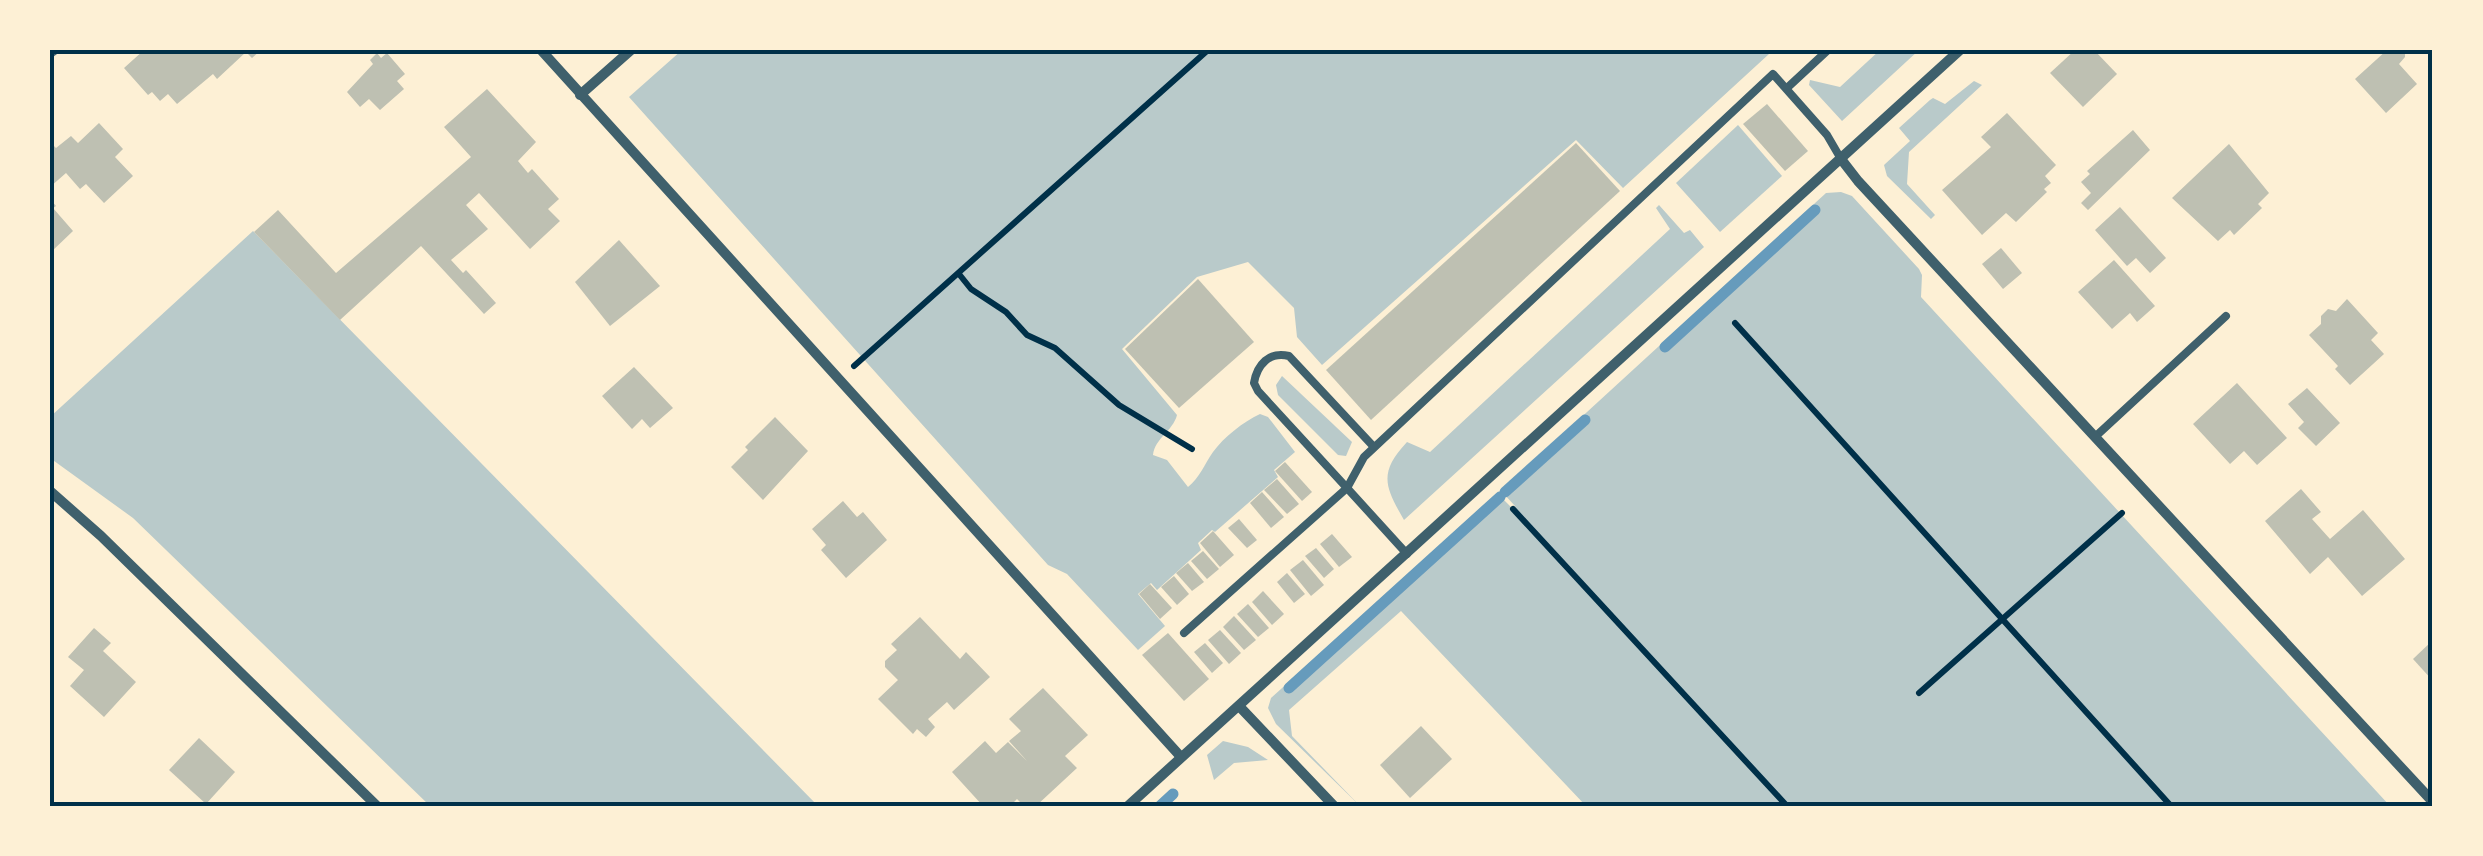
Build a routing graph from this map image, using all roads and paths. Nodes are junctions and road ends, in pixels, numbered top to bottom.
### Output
1 (540, 50) edge
2 (630, 50) edge
3 (1208, 50) edge
4 (1828, 50) edge
5 (1960, 50) edge
6 (1787, 88) junction
7 (580, 95) junction
8 (1842, 159) junction
9 (959, 274) junction
10 (2226, 316) dead end
11 (1735, 322) dead end
12 (840, 378) junction
13 (2096, 436) junction
14 (1373, 446) junction
15 (1192, 449) dead end
16 (1348, 488) junction
17 (50, 491) edge
18 (1512, 509) dead end
19 (2122, 514) dead end
20 (1407, 554) junction
21 (2001, 620) junction
22 (1184, 634) dead end
23 (1919, 692) dead end
24 (1238, 706) junction
25 (1181, 757) junction
26 (2433, 802) edge
27 (377, 806) edge
28 (1128, 806) edge
29 (1334, 806) edge
30 (1788, 806) edge
31 (2171, 806) edge

1 - 7 street
2 - 7 street
3 - 9 path
4 - 6 lane
5 - 8 street
6 - 8 lane
6 - 14 lane
7 - 12 street
8 - 13 street
8 - 20 street
9 - 12 path
9 - 15 path
10 - 13 lane
11 - 21 path
12 - 25 street
13 - 26 street
14 - 16 lane
14 - 16 lane
16 - 20 lane
16 - 22 lane
17 - 27 street
18 - 30 path
19 - 21 path
20 - 24 street
21 - 23 path
21 - 31 path
24 - 25 street
24 - 29 street
25 - 28 street

